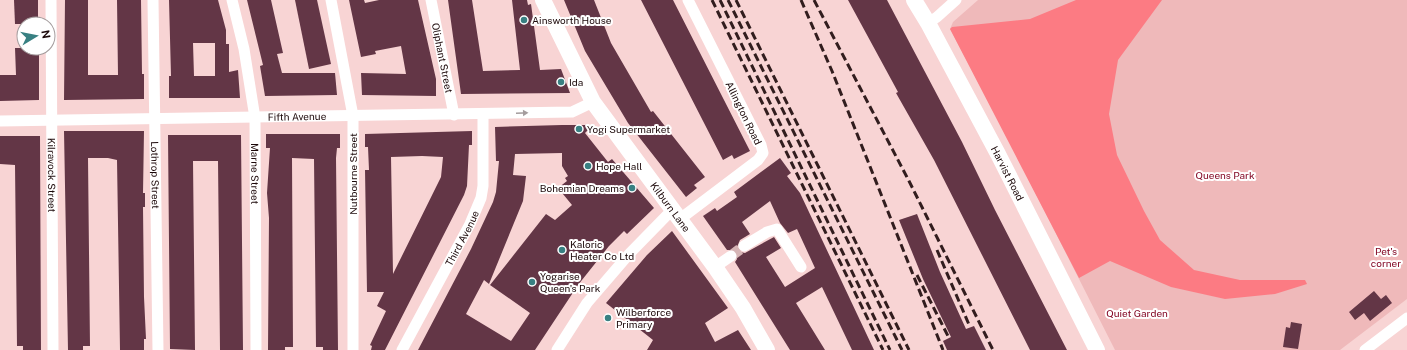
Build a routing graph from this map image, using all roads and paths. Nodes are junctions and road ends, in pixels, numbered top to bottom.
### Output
1 (51, 0) edge
2 (153, 0) edge
3 (232, 0) edge
4 (331, 0) edge
5 (431, 0) edge
6 (544, 0) edge
7 (688, 0) edge
8 (914, 0) edge
9 (956, 0) edge
10 (928, 23) junction
11 (593, 102) junction
12 (483, 114) junction
13 (454, 115) junction
14 (353, 116) junction
15 (255, 118) junction
16 (155, 119) junction
17 (0, 121) edge
18 (52, 121) junction
19 (677, 214) junction
20 (744, 246) tunnel mouth
21 (730, 256) tunnel mouth
22 (715, 267) junction
23 (801, 267) dead end
24 (1407, 318) edge
25 (403, 349) edge
26 (53, 350) edge
27 (158, 350) edge
28 (256, 350) edge
29 (353, 350) edge
30 (557, 350) edge
31 (767, 350) edge
32 (1097, 350) edge
33 (1365, 350) edge

1 - 18 street, Kilravock Street
2 - 16 street, Lothrop Street
3 - 15 street, Marne Street
4 - 14 street, Nutbourne Street
5 - 13 street, Oliphant Street
6 - 11 main road, Kilburn Lane
7 - 19 street, Allington Road
8 - 10 main road, Harvist Road
9 - 10 street
10 - 32 main road, Harvist Road
12 -> 11 street, Fifth Avenue
11 - 19 main road, Kilburn Lane
12 - 13 street, Fifth Avenue
12 - 25 street, Third Avenue
13 - 14 street, Fifth Avenue
14 - 15 street, Fifth Avenue
14 - 29 street, Nutbourne Street
15 - 16 street, Fifth Avenue
15 - 28 street, Marne Street
16 - 18 street, Fifth Avenue
16 - 27 street, Lothrop Street
17 - 18 street, Fifth Avenue
18 - 26 street, Kilravock Street
19 - 22 main road, Kilburn Lane
19 - 30 street
20 - 23 street
21 - 22 street
22 - 31 main road, Kilburn Lane
24 - 33 street

